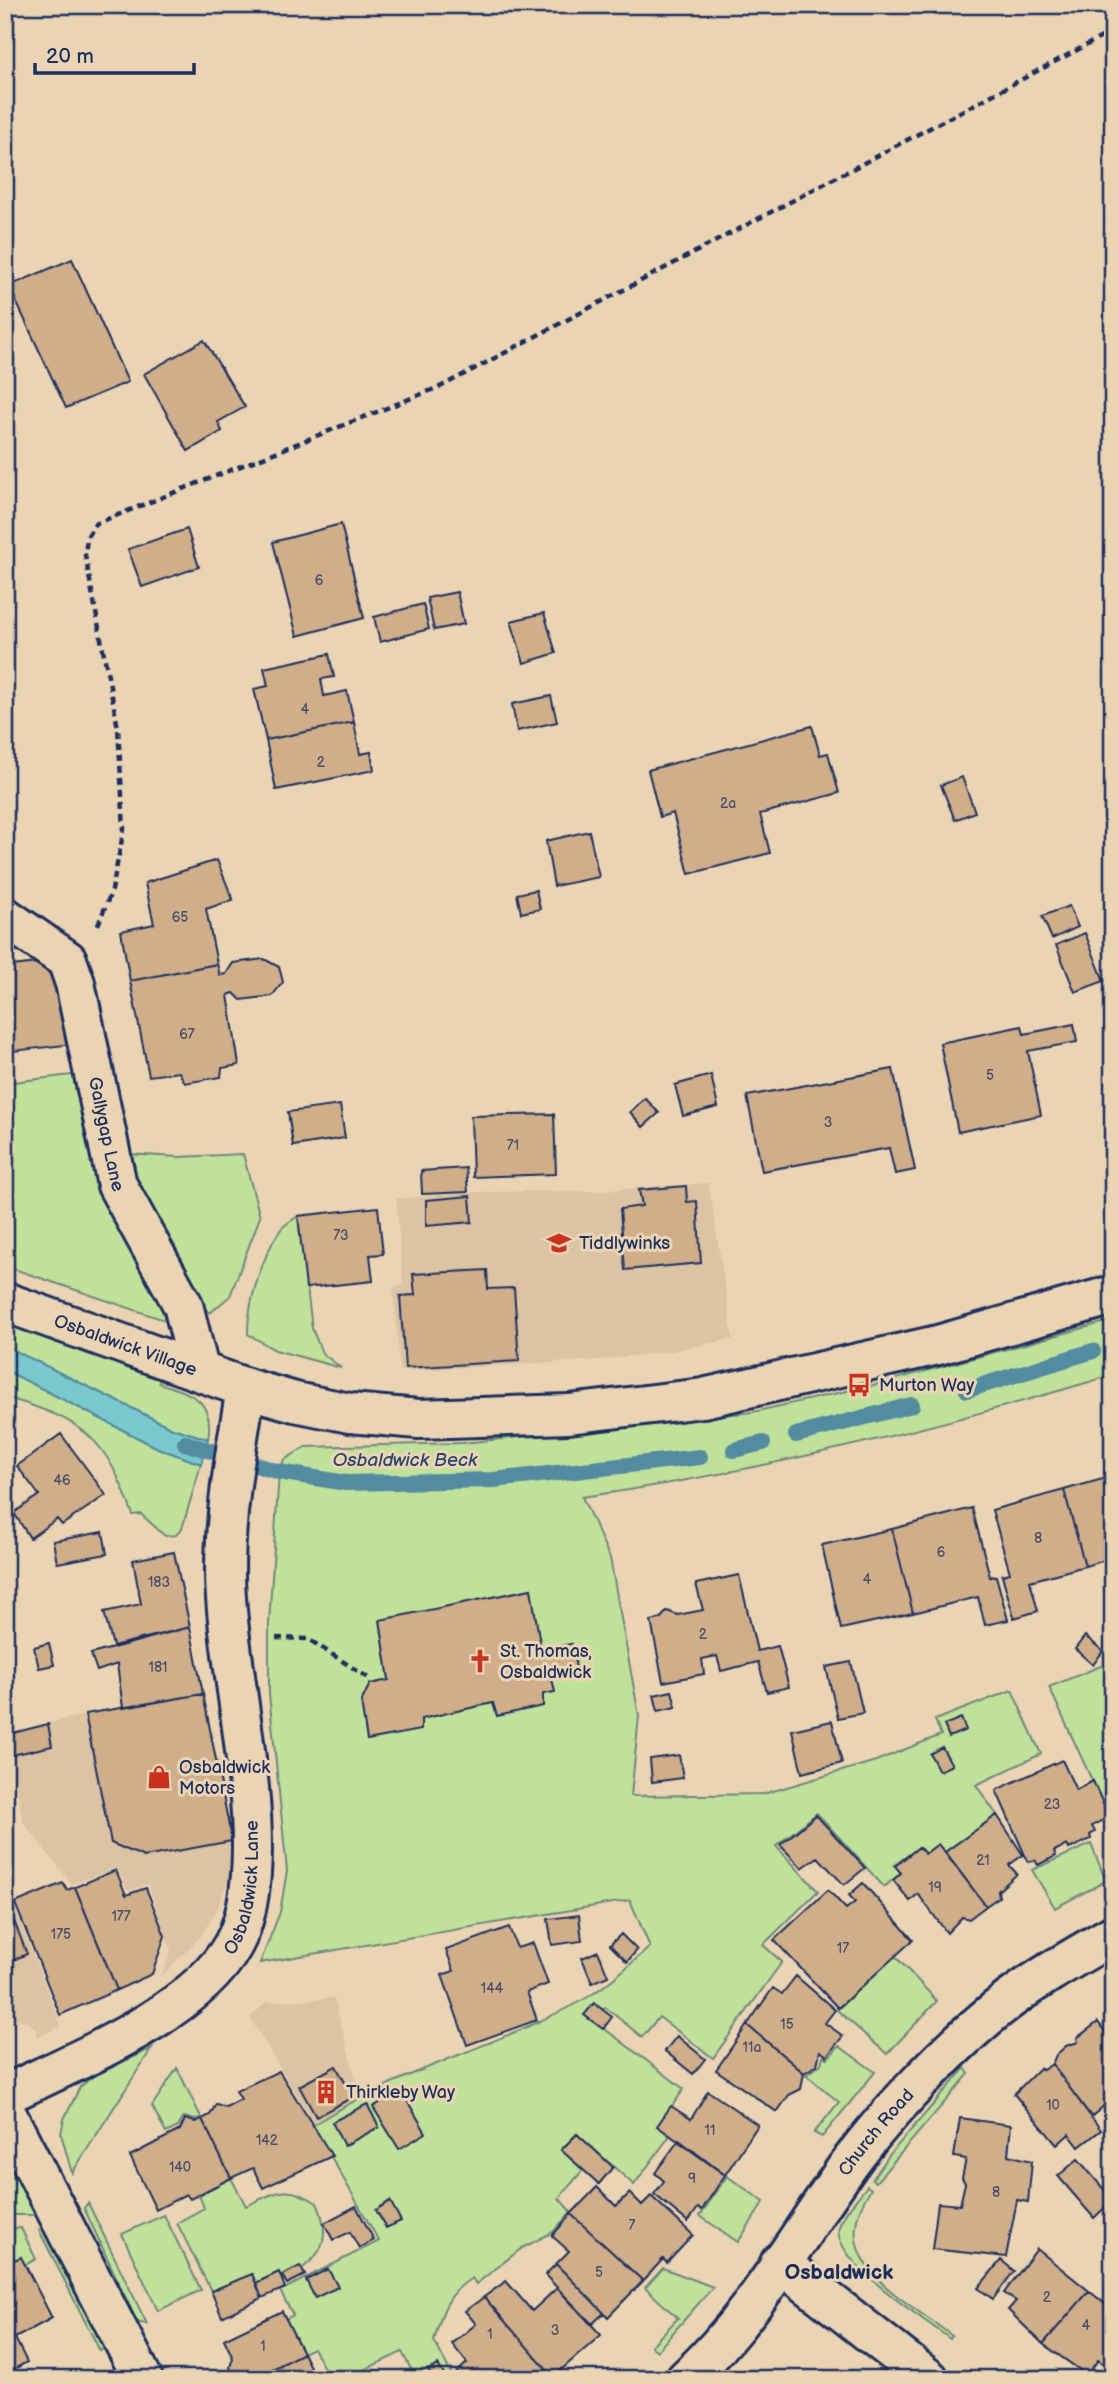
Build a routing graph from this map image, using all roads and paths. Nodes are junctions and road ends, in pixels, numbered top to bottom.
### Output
1 (1113, 31) edge
2 (5, 917) edge
3 (75, 983) junction
4 (1113, 1294) edge
5 (5, 1302) edge
6 (199, 1369) junction
7 (246, 1388) junction
8 (230, 1637) junction
9 (370, 1679) dead end
10 (1113, 1935) edge
11 (5, 2095) edge
12 (5, 2111) edge
13 (780, 2263) junction
14 (143, 2379) edge
15 (686, 2379) edge
16 (929, 2379) edge

1 - 3 path
2 - 3 street, Gallygap Lane
3 - 6 street, Gallygap Lane
4 - 7 street
5 - 6 street, Osbaldwick Village
6 - 7 street, Osbaldwick Village
7 - 8 street, Osbaldwick Lane
8 - 9 path
8 - 11 street, Osbaldwick Lane
10 - 13 street, Church Road
12 - 14 street
13 - 15 street, Church Road
13 - 16 street

